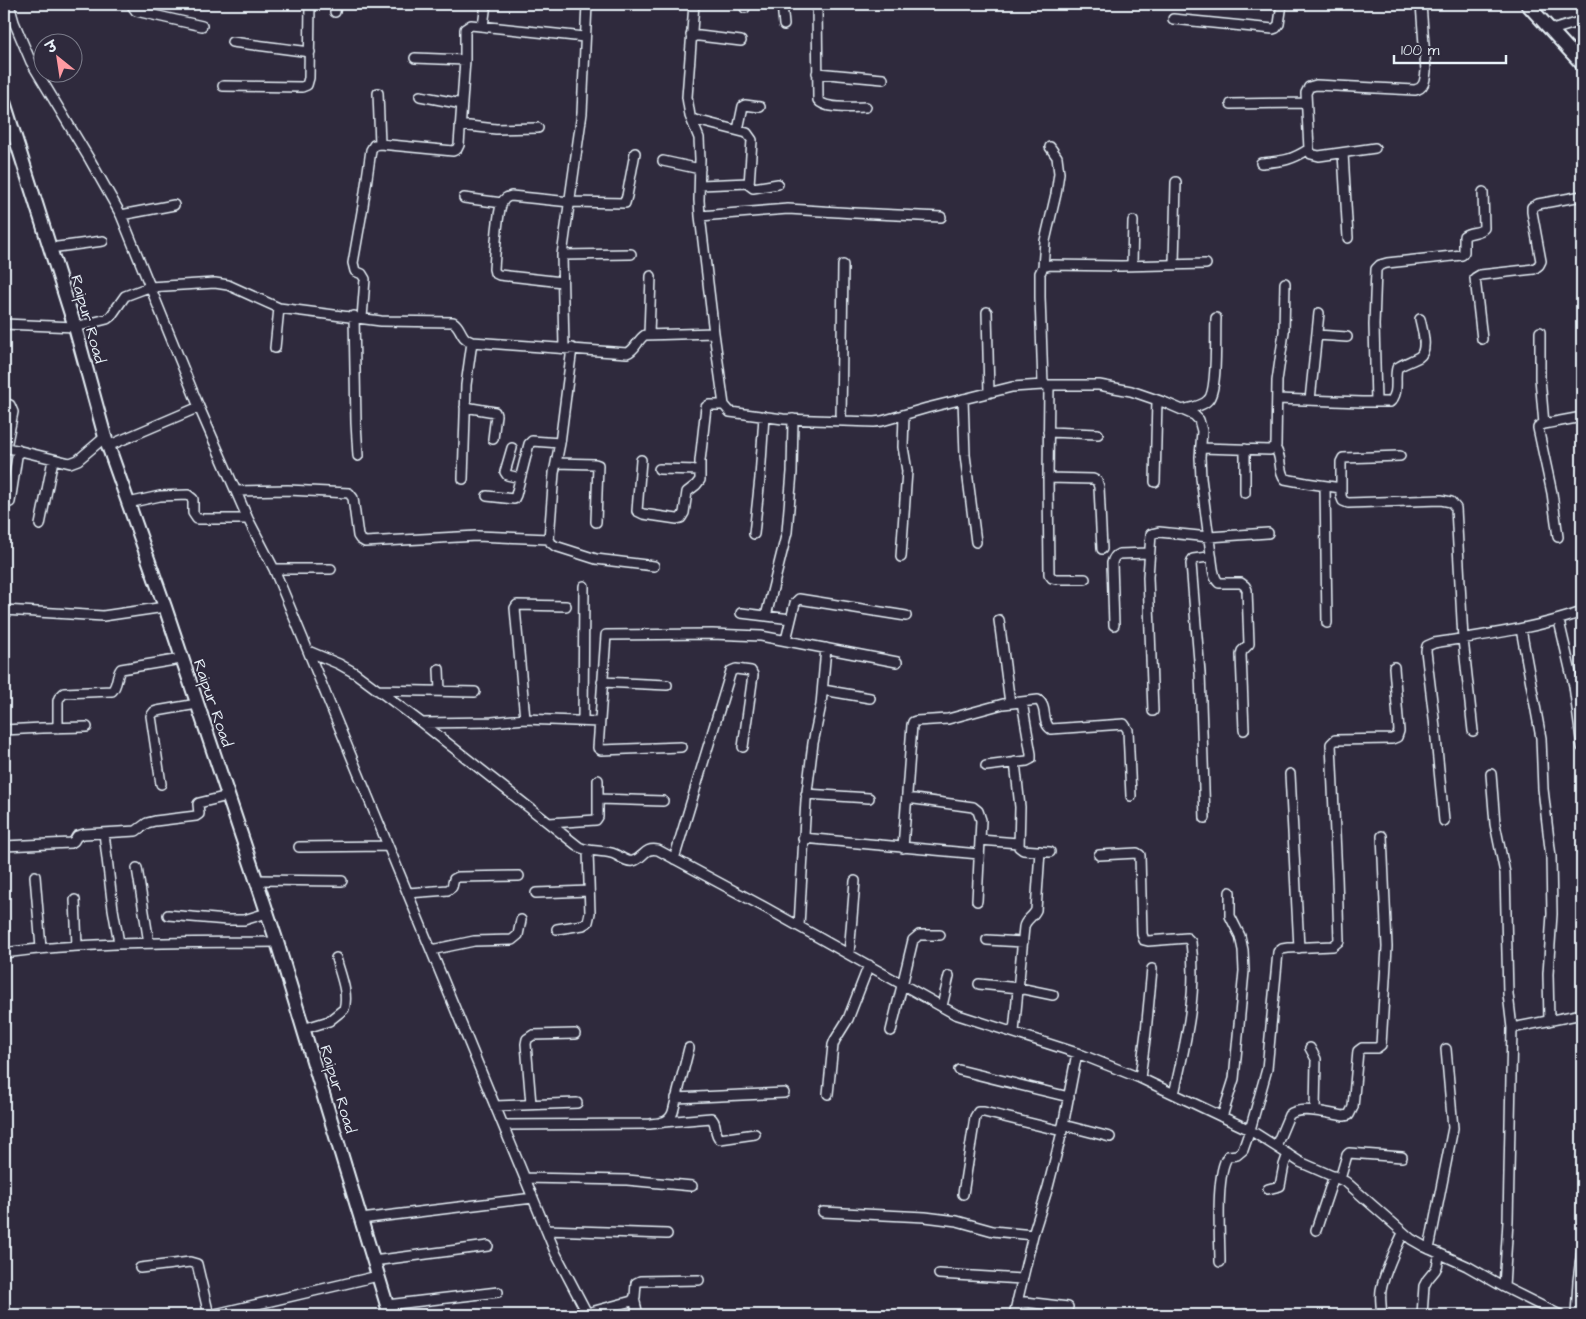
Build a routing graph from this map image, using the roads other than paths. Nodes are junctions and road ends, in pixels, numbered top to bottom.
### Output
1 (9, 4) edge
2 (133, 4) edge
3 (310, 4) edge
4 (486, 4) edge
5 (587, 4) edge
6 (694, 4) edge
7 (782, 4) edge
8 (818, 4) edge
9 (1282, 4) edge
10 (1421, 4) edge
11 (1527, 4) edge
12 (1537, 4) edge
13 (1173, 19) dead end
14 (1582, 22) edge
15 (784, 25) dead end
16 (202, 26) dead end
17 (483, 26) junction
18 (1555, 29) junction
19 (691, 35) junction
20 (584, 37) junction
21 (741, 41) dead end
22 (232, 42) dead end
23 (310, 52) junction
24 (1582, 54) edge
25 (415, 58) dead end
26 (465, 60) junction
27 (1582, 64) edge
28 (817, 73) junction
29 (883, 79) dead end
30 (224, 86) dead end
31 (378, 93) dead end
32 (420, 96) dead end
33 (4, 102) edge
34 (1306, 103) junction
35 (462, 104) junction
36 (1231, 104) dead end
37 (760, 107) dead end
38 (866, 107) dead end
39 (692, 120) junction
40 (460, 125) junction
41 (538, 128) dead end
42 (738, 130) junction
43 (380, 144) junction
44 (1050, 147) dead end
45 (1375, 148) dead end
46 (1309, 149) junction
47 (635, 153) dead end
48 (1344, 153) junction
49 (663, 161) dead end
50 (1261, 163) dead end
51 (700, 169) junction
52 (749, 182) junction
53 (1176, 182) dead end
54 (778, 184) dead end
55 (700, 185) junction
56 (1483, 192) dead end
57 (1582, 196) edge
58 (464, 198) dead end
59 (570, 202) junction
60 (502, 203) junction
61 (174, 205) dead end
62 (121, 215) junction
63 (700, 216) junction
64 (941, 217) dead end
65 (1133, 221) dead end
66 (1348, 238) dead end
67 (103, 241) dead end
68 (50, 248) junction
69 (631, 254) dead end
70 (562, 255) junction
71 (1174, 264) junction
72 (1206, 264) dead end
73 (843, 265) dead end
74 (1132, 265) junction
75 (1043, 267) junction
76 (651, 276) dead end
77 (562, 282) junction
78 (1285, 283) dead end
79 (149, 287) junction
80 (279, 308) junction
81 (988, 312) dead end
82 (1319, 313) dead end
83 (358, 317) junction
84 (1216, 318) dead end
85 (1420, 319) dead end
86 (4, 324) edge
87 (76, 328) junction
88 (1540, 332) dead end
89 (714, 333) junction
90 (649, 334) junction
91 (1317, 335) junction
92 (1347, 336) dead end
93 (1482, 339) dead end
94 (472, 342) junction
95 (275, 348) dead end
96 (568, 348) junction
97 (1046, 385) junction
98 (989, 392) junction
99 (963, 399) junction
100 (1277, 399) junction
101 (1157, 400) junction
102 (1310, 400) junction
103 (1376, 402) junction
104 (4, 403) edge
105 (724, 405) junction
106 (199, 407) junction
107 (465, 407) junction
108 (1182, 410) junction
109 (904, 415) junction
110 (764, 416) junction
111 (1582, 417) edge
112 (793, 419) junction
113 (841, 421) junction
114 (1544, 424) junction
115 (1048, 432) junction
116 (1098, 434) dead end
117 (493, 439) dead end
118 (106, 442) junction
119 (560, 443) junction
120 (5, 447) edge
121 (512, 448) dead end
122 (1201, 448) junction
123 (1275, 448) junction
124 (1245, 449) junction
125 (18, 450) junction
126 (358, 456) dead end
127 (1400, 456) dead end
128 (53, 460) junction
129 (641, 460) dead end
130 (556, 463) junction
131 (659, 469) dead end
132 (700, 470) junction
133 (520, 478) junction
134 (1048, 478) junction
135 (463, 479) dead end
136 (1155, 482) dead end
137 (1325, 486) junction
138 (1341, 488) junction
139 (236, 491) junction
140 (1245, 493) dead end
141 (487, 496) dead end
142 (10, 502) dead end
143 (128, 504) junction
144 (248, 519) junction
145 (596, 522) dead end
146 (40, 525) dead end
147 (1268, 533) dead end
148 (754, 534) dead end
149 (1209, 537) junction
150 (1558, 537) dead end
151 (549, 540) junction
152 (976, 542) dead end
153 (1102, 549) dead end
154 (1149, 553) junction
155 (1212, 554) junction
156 (901, 557) dead end
157 (654, 566) dead end
158 (332, 568) dead end
159 (274, 569) junction
160 (1085, 579) dead end
161 (584, 586) dead end
162 (566, 606) dead end
163 (164, 607) junction
164 (4, 610) edge
165 (1582, 612) edge
166 (741, 613) dead end
167 (766, 616) junction
168 (906, 616) dead end
169 (791, 619) junction
170 (999, 620) dead end
171 (1559, 621) junction
172 (1328, 623) dead end
173 (1114, 625) dead end
174 (1521, 629) junction
175 (786, 640) junction
176 (1463, 640) junction
177 (826, 648) junction
178 (308, 651) junction
179 (181, 659) junction
180 (897, 662) dead end
181 (1394, 667) dead end
182 (440, 668) dead end
183 (602, 682) junction
184 (667, 685) dead end
185 (377, 690) junction
186 (822, 690) junction
187 (440, 691) junction
188 (475, 692) dead end
189 (870, 698) dead end
190 (1022, 702) junction
191 (1010, 703) junction
192 (197, 704) junction
193 (1153, 711) dead end
194 (525, 719) junction
195 (583, 721) junction
196 (599, 722) junction
197 (422, 723) junction
198 (88, 727) dead end
199 (58, 728) junction
200 (4, 730) edge
201 (1244, 730) dead end
202 (1473, 731) dead end
203 (681, 747) dead end
204 (743, 747) dead end
205 (1582, 747) edge
206 (1015, 762) junction
207 (986, 766) dead end
208 (1290, 774) dead end
209 (1491, 774) dead end
210 (598, 780) dead end
211 (161, 784) dead end
212 (806, 794) junction
213 (228, 796) junction
214 (1132, 796) dead end
215 (870, 798) dead end
216 (907, 798) junction
217 (598, 799) junction
218 (663, 800) dead end
219 (1205, 818) dead end
220 (1444, 821) dead end
221 (549, 823) junction
222 (104, 833) junction
223 (1382, 836) dead end
224 (803, 838) junction
225 (980, 840) junction
226 (1018, 843) junction
227 (4, 846) edge
228 (388, 846) junction
229 (299, 847) dead end
230 (903, 848) junction
231 (588, 851) junction
232 (979, 854) junction
233 (1099, 855) dead end
234 (674, 859) junction
235 (137, 868) dead end
236 (35, 876) dead end
237 (519, 876) dead end
238 (256, 880) junction
239 (342, 881) dead end
240 (855, 881) dead end
241 (589, 891) junction
242 (408, 892) junction
243 (1230, 892) dead end
244 (536, 893) dead end
245 (75, 900) dead end
246 (977, 901) dead end
247 (267, 913) junction
248 (168, 915) dead end
249 (521, 920) dead end
250 (798, 926) junction
251 (557, 928) dead end
252 (940, 935) dead end
253 (987, 940) dead end
254 (277, 942) junction
255 (1023, 942) junction
256 (120, 943) junction
257 (149, 943) junction
258 (77, 946) junction
259 (41, 948) junction
260 (1299, 948) junction
261 (431, 950) junction
262 (4, 953) edge
263 (849, 954) junction
264 (336, 958) dead end
265 (869, 965) junction
266 (1152, 969) dead end
267 (949, 976) dead end
268 (903, 984) junction
269 (979, 984) dead end
270 (1019, 988) junction
271 (1053, 994) dead end
272 (942, 1006) junction
273 (1582, 1014) edge
274 (1549, 1021) junction
275 (1512, 1028) junction
276 (303, 1029) junction
277 (892, 1031) dead end
278 (1014, 1032) junction
279 (576, 1034) dead end
280 (689, 1048) dead end
281 (1310, 1048) dead end
282 (1446, 1049) dead end
283 (1077, 1053) junction
284 (960, 1070) dead end
285 (1140, 1078) junction
286 (784, 1093) dead end
287 (828, 1094) dead end
288 (1174, 1094) junction
289 (1069, 1097) junction
290 (676, 1098) junction
291 (577, 1103) dead end
292 (531, 1104) junction
293 (495, 1106) junction
294 (1316, 1111) junction
295 (1222, 1117) junction
296 (664, 1122) junction
297 (503, 1125) junction
298 (1063, 1128) junction
299 (1250, 1130) junction
300 (755, 1134) dead end
301 (1110, 1137) dead end
302 (1276, 1146) junction
303 (1288, 1154) junction
304 (1402, 1157) dead end
305 (1337, 1177) junction
306 (525, 1178) junction
307 (692, 1186) dead end
308 (1268, 1189) dead end
309 (963, 1194) dead end
310 (533, 1198) junction
311 (824, 1212) dead end
312 (361, 1219) junction
313 (546, 1230) junction
314 (1316, 1230) dead end
315 (1403, 1233) junction
316 (667, 1234) dead end
317 (1033, 1235) junction
318 (488, 1246) dead end
319 (1429, 1249) junction
320 (1582, 1250) edge
321 (1439, 1254) junction
322 (373, 1261) junction
323 (1220, 1262) dead end
324 (140, 1268) dead end
325 (939, 1274) dead end
326 (378, 1276) junction
327 (1022, 1279) junction
328 (699, 1280) dead end
329 (1504, 1287) junction
330 (498, 1292) dead end
331 (634, 1298) junction
332 (1017, 1301) junction
333 (1068, 1307) dead end
334 (389, 1310) edge
335 (588, 1314) edge
336 (1382, 1314) dead end
337 (210, 1315) edge
338 (215, 1315) edge
339 (638, 1315) edge
340 (1014, 1315) edge
341 (1422, 1315) edge
342 (1560, 1315) edge
343 (1576, 1315) edge

1 - 62 street
2 - 16 street
3 - 23 street
4 - 17 street
5 - 20 street
6 - 19 street
7 - 15 street
8 - 28 street
9 - 13 street
10 - 34 street
11 - 18 main road
12 - 18 main road
14 - 18 street
17 - 20 street
17 - 26 street
18 - 24 main road
18 - 27 main road
19 - 21 street
19 - 39 street
20 - 59 street
22 - 23 street
23 - 30 street
25 - 26 street
26 - 35 street
28 - 29 street
28 - 38 street
31 - 43 street
32 - 35 street
33 - 68 main road, Raipur Road
34 - 36 street
34 - 46 street
35 - 40 street
37 - 42 street
39 - 42 street
39 - 51 street
40 - 41 street
40 - 43 street
42 - 52 street
43 - 83 street
44 - 75 street
45 - 48 street
46 - 48 street
46 - 50 street
47 - 59 street
48 - 66 street
49 - 51 street
51 - 55 street
52 - 54 street
52 - 55 street
53 - 71 street
55 - 63 street
56 - 103 street
57 - 93 street
58 - 60 street
59 - 60 street
59 - 70 street
60 - 77 street
61 - 62 street
62 - 79 street
63 - 64 street
63 - 89 street
65 - 74 street
67 - 68 street
68 - 87 main road, Raipur Road
69 - 70 street
70 - 77 street
71 - 72 street
71 - 74 street
73 - 113 street
74 - 75 street
75 - 97 street
76 - 90 street
77 - 96 street
78 - 100 street
79 - 80 street
79 - 87 street
79 - 106 street
80 - 83 street
80 - 95 street
81 - 98 street
82 - 91 street
83 - 94 street
83 - 126 street
84 - 108 street
85 - 103 street
86 - 87 street
87 - 118 main road, Raipur Road
88 - 114 street
89 - 90 street
89 - 105 street
90 - 96 street
91 - 92 street
91 - 102 street
94 - 96 street
94 - 107 street
96 - 119 street
97 - 98 street
97 - 101 street
97 - 115 street
98 - 99 street
99 - 109 street
99 - 152 street
100 - 102 street
100 - 123 street
101 - 108 street
101 - 136 street
102 - 103 street
104 - 120 street
105 - 110 street
105 - 132 street
106 - 118 street
106 - 139 street
107 - 117 street
107 - 135 street
108 - 122 street
109 - 113 street
109 - 156 street
110 - 112 street
110 - 148 street
111 - 114 street
112 - 113 street
112 - 167 street
114 - 150 street
115 - 116 street
115 - 134 street
118 - 128 street
118 - 143 main road, Raipur Road
119 - 130 street
119 - 133 street
120 - 125 street
121 - 133 street
122 - 124 street
122 - 149 street
123 - 124 street
123 - 137 street
124 - 140 street
125 - 128 street
125 - 142 street
127 - 138 street
128 - 146 street
129 - 132 street
130 - 145 street
130 - 151 street
131 - 132 street
133 - 141 street
134 - 153 street
134 - 160 street
137 - 138 street
137 - 172 street
138 - 176 street
139 - 144 street
139 - 151 street
143 - 144 street
143 - 163 main road, Raipur Road
144 - 159 street
147 - 149 street
149 - 154 street
149 - 155 street
151 - 157 street
154 - 173 street
154 - 193 street
155 - 201 street
155 - 219 street
158 - 159 street
159 - 178 street
161 - 195 street
162 - 194 street
163 - 164 street
163 - 179 main road, Raipur Road
165 - 171 street
166 - 167 street
167 - 169 street
168 - 169 street
169 - 175 street
170 - 191 street
171 - 174 street
171 - 205 street
174 - 176 street
174 - 274 street
175 - 177 street
175 - 183 street
176 - 202 street
176 - 220 street
177 - 180 street
177 - 186 street
178 - 185 street
178 - 228 street
179 - 192 main road, Raipur Road
179 - 199 street
181 - 260 street
182 - 187 street
183 - 184 street
183 - 196 street
185 - 187 street
185 - 197 street
186 - 189 street
186 - 212 street
187 - 188 street
190 - 191 street
190 - 206 street
190 - 214 street
191 - 216 street
192 - 211 street
192 - 213 main road, Raipur Road
194 - 195 street
194 - 197 street
195 - 196 street
196 - 203 street
197 - 221 street
198 - 199 street
199 - 200 street
204 - 234 street
206 - 207 street
206 - 226 street
208 - 260 street
209 - 275 street
210 - 217 street
212 - 215 street
212 - 224 street
213 - 222 street
213 - 238 main road, Raipur Road
216 - 225 street
216 - 230 street
217 - 218 street
217 - 221 street
221 - 231 street
222 - 227 street
222 - 256 street
223 - 294 street
224 - 230 street
224 - 250 street
225 - 226 street
225 - 232 street
226 - 255 street
228 - 229 street
228 - 242 street
230 - 232 street
231 - 234 street
231 - 241 street
232 - 246 street
233 - 288 street
234 - 250 street
235 - 257 street
236 - 259 street
237 - 242 street
238 - 239 street
238 - 247 main road, Raipur Road
240 - 263 street
241 - 244 street
241 - 251 street
242 - 261 street
243 - 295 street
245 - 258 street
247 - 248 street
247 - 254 main road, Raipur Road
249 - 261 street
250 - 263 street
252 - 268 street
253 - 255 street
254 - 257 street
254 - 276 main road, Raipur Road
255 - 270 street
256 - 257 street
256 - 258 street
258 - 259 street
259 - 262 street
260 - 299 street
261 - 293 street
263 - 265 street
264 - 276 street
265 - 268 street
265 - 287 street
266 - 285 street
267 - 272 street
268 - 272 street
268 - 277 street
269 - 270 street
270 - 271 street
270 - 278 street
272 - 278 street
273 - 274 street
274 - 275 street
275 - 329 street
276 - 312 main road, Raipur Road
278 - 283 street
279 - 292 street
280 - 290 street
281 - 294 street
282 - 319 street
283 - 285 street
283 - 289 street
284 - 289 street
285 - 288 street
286 - 290 street
288 - 295 street
289 - 298 street
290 - 296 street
291 - 292 street
292 - 293 street
293 - 297 street
294 - 302 street
295 - 299 street
296 - 297 street
296 - 300 street
297 - 306 street
298 - 301 street
298 - 309 street
298 - 317 street
299 - 302 street
299 - 323 street
302 - 303 street
303 - 305 street
303 - 308 street
304 - 305 street
305 - 314 street
305 - 315 street
306 - 307 street
306 - 310 street
310 - 312 street
310 - 313 street
311 - 317 street
312 - 322 main road, Raipur Road
313 - 316 street
313 - 335 street
315 - 319 street
315 - 336 street
317 - 327 street
318 - 322 street
319 - 321 street
320 - 343 street
321 - 329 street
321 - 341 street
322 - 326 main road, Raipur Road
324 - 337 street
325 - 327 street
326 - 334 main road, Raipur Road
326 - 338 street
327 - 332 street
328 - 331 street
329 - 342 street
330 - 334 street
331 - 335 street
331 - 339 street
332 - 333 street
332 - 340 street
337 - 338 street

